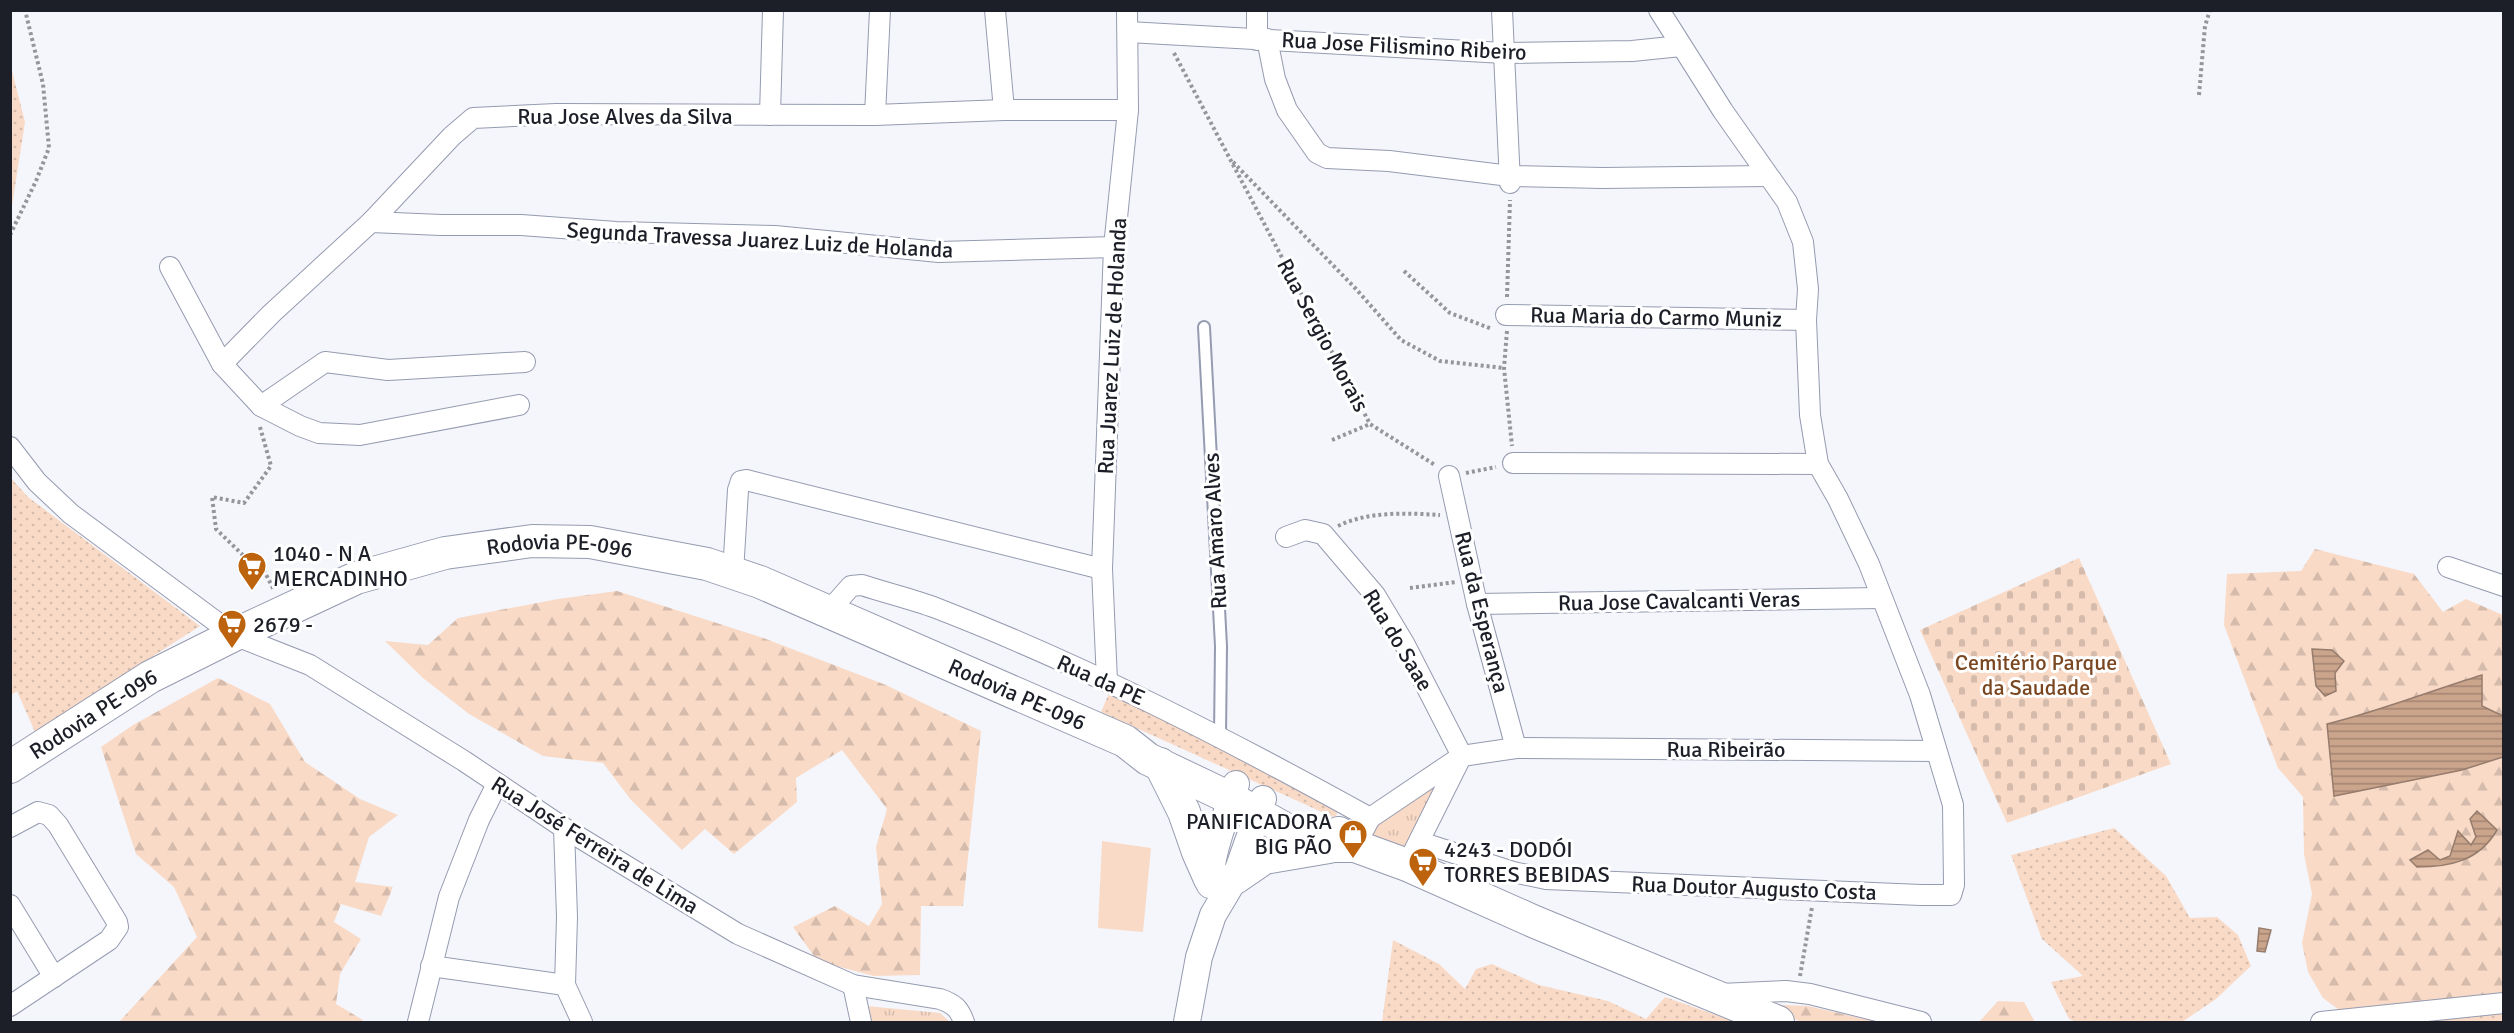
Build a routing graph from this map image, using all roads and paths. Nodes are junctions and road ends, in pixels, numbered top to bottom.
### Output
1 (25, 10) edge
2 (773, 10) edge
3 (880, 10) edge
4 (995, 10) edge
5 (1127, 10) edge
6 (1257, 10) edge
7 (1502, 10) edge
8 (1659, 10) edge
9 (2210, 10) edge
10 (1128, 32) junction
11 (1150, 34) junction
12 (1262, 40) junction
13 (1681, 46) junction
14 (1504, 53) junction
15 (2199, 95) dead end
16 (1004, 110) junction
17 (1128, 110) junction
18 (770, 115) junction
19 (875, 115) junction
20 (1229, 158) junction
21 (1767, 176) junction
22 (1510, 180) junction
23 (371, 222) junction
24 (10, 235) edge
25 (1114, 247) junction
26 (170, 267) dead end
27 (1404, 271) dead end
28 (1506, 315) dead end
29 (1806, 320) junction
30 (1204, 327) dead end
31 (1508, 335) dead end
32 (525, 362) dead end
33 (222, 364) junction
34 (1504, 368) dead end
35 (519, 405) dead end
36 (261, 406) junction
37 (1370, 424) junction
38 (1332, 440) dead end
39 (10, 447) edge
40 (1514, 464) joint
41 (1818, 464) junction
42 (1449, 476) junction
43 (1458, 515) junction
44 (1323, 534) junction
45 (1286, 537) dead end
46 (2448, 567) dead end
47 (1102, 569) junction
48 (733, 573) junction
49 (1472, 581) junction
50 (2504, 586) edge
51 (1410, 588) dead end
52 (1881, 598) junction
53 (1477, 604) junction
54 (284, 610) junction
55 (828, 612) junction
56 (234, 635) junction
57 (1107, 681) junction
58 (1220, 736) junction
59 (1125, 741) junction
60 (1516, 748) junction
61 (1936, 751) junction
62 (1462, 756) junction
63 (1160, 764) junction
64 (10, 767) edge
65 (497, 784) junction
66 (1247, 799) junction
67 (1370, 818) junction
68 (10, 827) edge
69 (564, 828) junction
70 (1344, 846) junction
71 (1414, 853) junction
72 (1223, 879) junction
73 (1815, 891) junction
74 (10, 905) edge
75 (431, 966) junction
76 (54, 977) junction
77 (565, 985) junction
78 (853, 985) junction
79 (1797, 992) junction
80 (1709, 995) junction
81 (2504, 1003) edge
82 (10, 1006) edge
83 (418, 1023) edge
84 (582, 1023) edge
85 (861, 1023) edge
86 (964, 1023) edge
87 (1187, 1023) edge
88 (1778, 1023) edge
89 (1921, 1023) edge
90 (2321, 1023) edge

1 - 24 path
2 - 18 street
3 - 19 street
4 - 16 street
5 - 10 street, Rua Juarez Luiz de Holanda
6 - 12 street
7 - 14 street
8 - 13 street
9 - 15 path
10 - 11 street, Rua Jose Filismino Ribeiro
10 - 17 street, Rua Juarez Luiz de Holanda
11 - 12 street, Rua Jose Filismino Ribeiro
11 - 20 path, Rua Sergio Morais
12 - 14 street, Rua Jose Filismino Ribeiro
12 - 22 street
13 - 14 street, Rua Jose Filismino Ribeiro
13 - 21 street
14 - 22 street
16 - 17 street, Rua Jose Alves da Silva
16 - 19 street, Rua Jose Alves da Silva
17 - 25 street, Rua Juarez Luiz de Holanda
18 - 19 street, Rua Jose Alves da Silva
18 - 23 street, Rua Jose Alves da Silva
20 - 34 path
20 - 37 path, Rua Sergio Morais
21 - 22 street
21 - 29 street
23 - 25 street, Segunda Travessa Juarez Luiz de Holanda
23 - 33 street, Rua Jose Alves da Silva
25 - 47 street, Rua Juarez Luiz de Holanda
26 - 33 street
27 - 31 path
28 - 29 street, Rua Maria do Carmo Muniz
29 - 41 street
30 - 58 lane, Rua Amaro Alves
32 - 36 street
33 - 36 street
35 - 36 street
36 - 54 path
37 - 38 path
37 - 42 path, Rua Sergio Morais
39 - 56 street, Rua José Ferreira de Lima
40 - 41 street
40 - 42 path
41 - 52 street
42 - 43 street, Rua da Esperança
43 - 44 path
43 - 49 street, Rua da Esperança
44 - 45 street
44 - 62 street, Rua do Saae
46 - 50 street
47 - 48 street
47 - 57 street, Rua Juarez Luiz de Holanda
48 - 54 main road, Rodovia PE-096
48 - 55 main road, Rodovia PE-096
49 - 51 path
49 - 53 street, Rua da Esperança
52 - 53 street, Rua Jose Cavalcanti Veras
52 - 61 street
53 - 60 street, Rua da Esperança
54 - 56 main road, Rodovia PE-096
55 - 57 street, Rua da PE
55 - 59 main road, Rodovia PE-096
56 - 64 main road, Rodovia PE-096
56 - 65 street, Rua José Ferreira de Lima
57 - 58 street, Rua da PE
58 - 67 street, Rua da PE
59 - 63 main road
59 - 66 main road
60 - 61 street, Rua Ribeirão
60 - 62 street, Rua Ribeirão
61 - 73 street, Rua Doutor Augusto Costa
62 - 67 street
62 - 71 street
63 - 66 main road
63 - 72 main road
65 - 69 street, Rua José Ferreira de Lima
65 - 75 street
66 - 70 main road
66 - 72 street
67 - 70 street
68 - 76 street
69 - 77 street
69 - 78 street, Rua José Ferreira de Lima
70 - 71 main road
70 - 72 main road
71 - 73 street, Rua Doutor Augusto Costa
71 - 80 main road
72 - 87 street
73 - 79 path
74 - 76 street
75 - 77 street
75 - 83 street
76 - 82 street
77 - 84 street
78 - 85 street
78 - 86 street, Rua José Ferreira de Lima
79 - 80 street
79 - 89 street
80 - 88 main road
81 - 90 street

